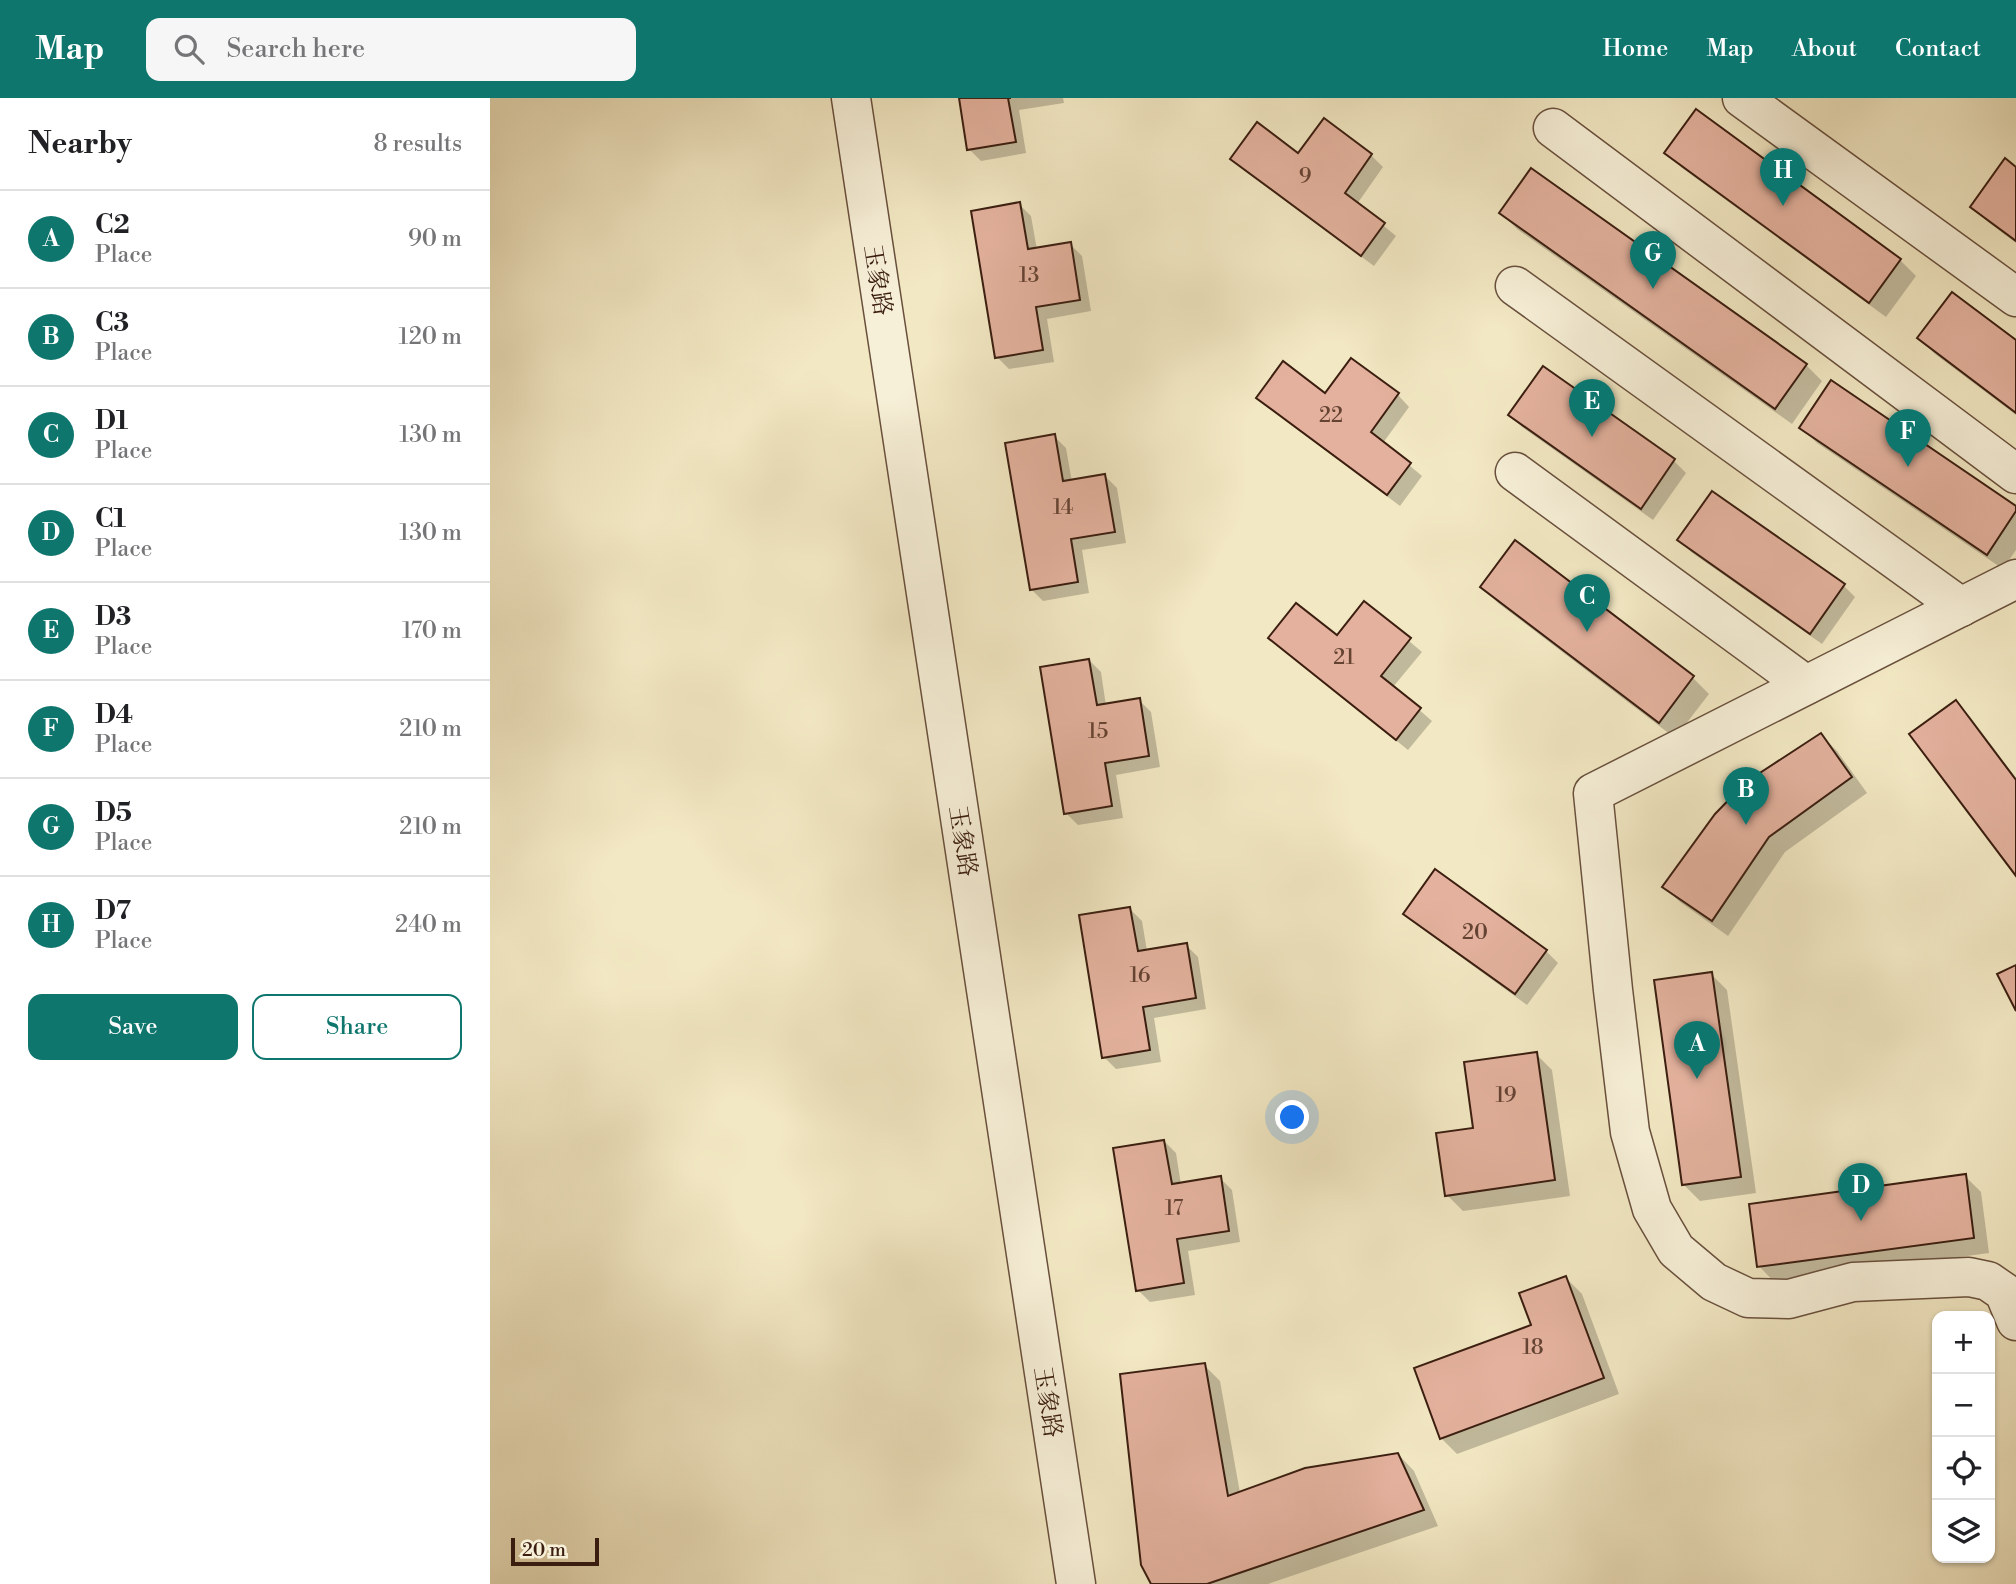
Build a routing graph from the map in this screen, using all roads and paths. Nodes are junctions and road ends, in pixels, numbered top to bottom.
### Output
1 (834, 98) edge
2 (851, 98) edge
3 (1742, 98) edge
4 (1553, 128) dead end
5 (1516, 286) dead end
6 (2016, 297) edge
7 (1515, 472) dead end
8 (2016, 474) edge
9 (2016, 579) edge
10 (1961, 607) junction
11 (1806, 685) junction
12 (2016, 1321) edge
13 (1059, 1584) edge
14 (1076, 1584) edge

1 - 13 street, 玉象路
2 - 14 street, 玉象路
3 - 6 street
4 - 8 street
5 - 10 street
7 - 11 street
9 - 10 street
10 - 11 street
11 - 12 street

